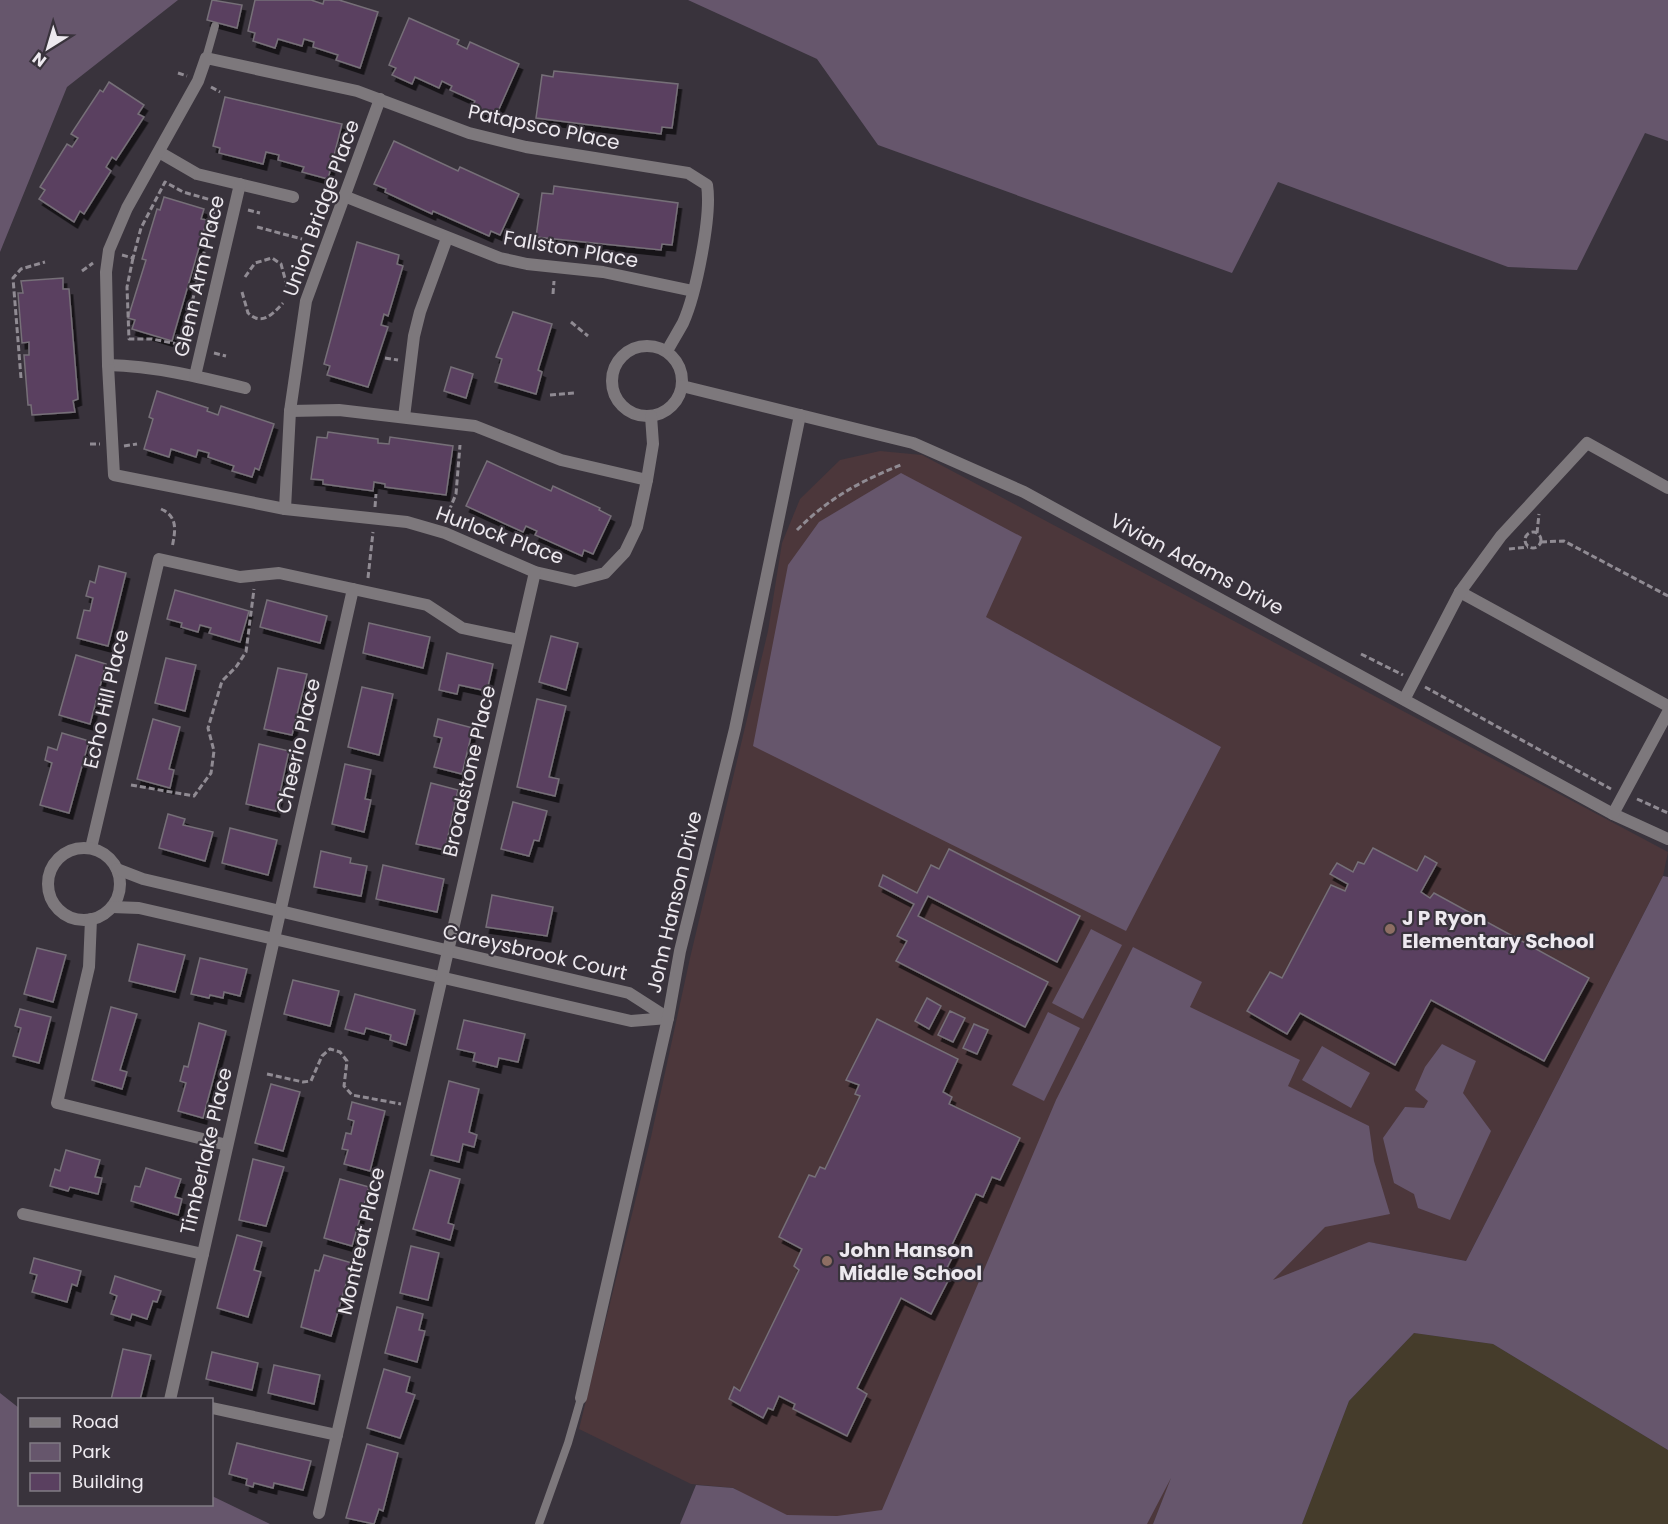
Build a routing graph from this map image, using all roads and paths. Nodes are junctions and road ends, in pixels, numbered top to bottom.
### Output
1 (215, 26) dead end
2 (206, 58) junction
3 (207, 84) dead end
4 (220, 92) dead end
5 (381, 99) junction
6 (159, 152) junction
7 (240, 184) junction
8 (344, 196) junction
9 (293, 197) dead end
10 (216, 202) junction
11 (227, 205) dead end
12 (246, 209) dead end
13 (261, 213) dead end
14 (257, 227) dead end
15 (447, 238) junction
16 (302, 239) dead end
17 (118, 254) dead end
18 (133, 258) junction
19 (45, 262) dead end
20 (94, 262) dead end
21 (82, 271) dead end
22 (245, 277) dead end
23 (287, 286) dead end
24 (693, 291) junction
25 (242, 292) dead end
26 (283, 303) dead end
27 (571, 322) dead end
28 (588, 336) dead end
29 (182, 345) junction
30 (195, 348) dead end
31 (667, 351) junction
32 (214, 353) dead end
33 (226, 356) dead end
34 (108, 365) junction
35 (195, 376) junction
36 (21, 378) dead end
37 (682, 386) junction
38 (245, 388) dead end
39 (574, 393) dead end
40 (550, 395) dead end
41 (290, 411) junction
42 (800, 415) junction
43 (651, 416) junction
44 (404, 417) junction
45 (137, 444) dead end
46 (460, 445) dead end
47 (122, 447) dead end
48 (903, 464) dead end
49 (647, 480) junction
50 (1668, 488) edge
51 (376, 494) dead end
52 (161, 509) dead end
53 (285, 509) junction
54 (450, 511) dead end
55 (1540, 511) dead end
56 (375, 518) junction
57 (797, 530) dead end
58 (1537, 533) junction
59 (1541, 542) junction
60 (1528, 547) junction
61 (171, 549) dead end
62 (1507, 549) dead end
63 (535, 572) junction
64 (254, 587) dead end
65 (353, 589) junction
66 (366, 592) junction
67 (1460, 592) junction
68 (1668, 596) edge
69 (519, 640) junction
70 (1361, 654) dead end
71 (1414, 681) junction
72 (1405, 698) junction
73 (1668, 706) edge
74 (1668, 712) edge
75 (131, 785) dead end
76 (1624, 794) junction
77 (1668, 813) edge
78 (1613, 814) junction
79 (1668, 839) edge
80 (91, 848) junction
81 (117, 869) junction
82 (112, 908) junction
83 (280, 912) junction
84 (91, 919) junction
85 (274, 940) junction
86 (447, 951) junction
87 (441, 978) junction
88 (668, 1018) junction
89 (267, 1074) dead end
90 (412, 1106) junction
91 (228, 1145) junction
92 (23, 1214) dead end
93 (203, 1254) junction
94 (170, 1398) edge
95 (581, 1398) joint
96 (213, 1408) edge
97 (337, 1435) junction
98 (319, 1512) dead end
99 (539, 1524) edge

1 - 2 lane
2 - 5 street, Patapsco Place
2 - 6 street
3 - 4 path
5 - 8 street, Union Bridge Place
5 - 24 street, Patapsco Place
6 - 7 street, Glenn Arm Place
6 - 34 street
7 - 9 street, Glenn Arm Place
7 - 35 street, Glenn Arm Place
8 - 15 street, Fallston Place
8 - 41 street, Union Bridge Place
10 - 11 path
10 - 18 path
10 - 29 path
12 - 13 path
14 - 16 path
15 - 24 street, Fallston Place
15 - 44 street
17 - 18 path
18 - 29 path
19 - 36 path
20 - 21 path
22 - 23 path
24 - 31 street, Patapsco Place
25 - 26 path
27 - 28 path
29 - 30 path
31 - 37 street
31 - 43 street
32 - 33 path
34 - 35 street, Glenn Arm Place
34 - 53 street, Hurlock Place
35 - 38 street, Glenn Arm Place
37 - 42 street, Vivian Adams Drive
37 - 43 street
39 - 40 path
41 - 44 street
41 - 53 street, Union Bridge Place
42 - 72 street, Vivian Adams Drive
42 - 88 street, John Hanson Drive
43 - 49 street, Hurlock Place
44 - 49 street
45 - 47 path
46 - 54 path
48 - 57 path
49 - 63 street, Hurlock Place
50 - 67 street
51 - 56 path
52 - 61 path
53 - 56 street, Hurlock Place
55 - 58 path
56 - 63 street, Hurlock Place
56 - 66 path
58 - 59 path
58 - 60 path
59 - 60 path
59 - 68 path
60 - 62 path
63 - 69 street, Broadstone Place
64 - 75 path
65 - 66 street
65 - 80 street, Echo Hill Place
65 - 83 street, Cheerio Place
66 - 69 street
67 - 71 street
67 - 73 street
69 - 86 street, Broadstone Place
70 - 71 path
71 - 72 street
71 - 76 path
72 - 78 street, Vivian Adams Drive
74 - 76 street
76 - 77 path
76 - 78 street
78 - 79 street, Vivian Adams Drive
80 - 81 street
80 - 84 street
81 - 82 street
81 - 83 street, Careysbrook Court
82 - 84 street
82 - 85 street
83 - 85 street, Timberlake Place
83 - 86 street, Careysbrook Court
84 - 91 street
85 - 87 street
85 - 91 street, Timberlake Place
86 - 87 street, Broadstone Place
86 - 88 street, Careysbrook Court
87 - 88 street
87 - 90 street, Montreat Place
88 - 95 street, John Hanson Drive
89 - 90 path
90 - 97 street, Montreat Place
91 - 93 street, Timberlake Place
92 - 93 street
93 - 94 street, Timberlake Place
95 - 99 lane
96 - 97 street
97 - 98 street, Montreat Place

